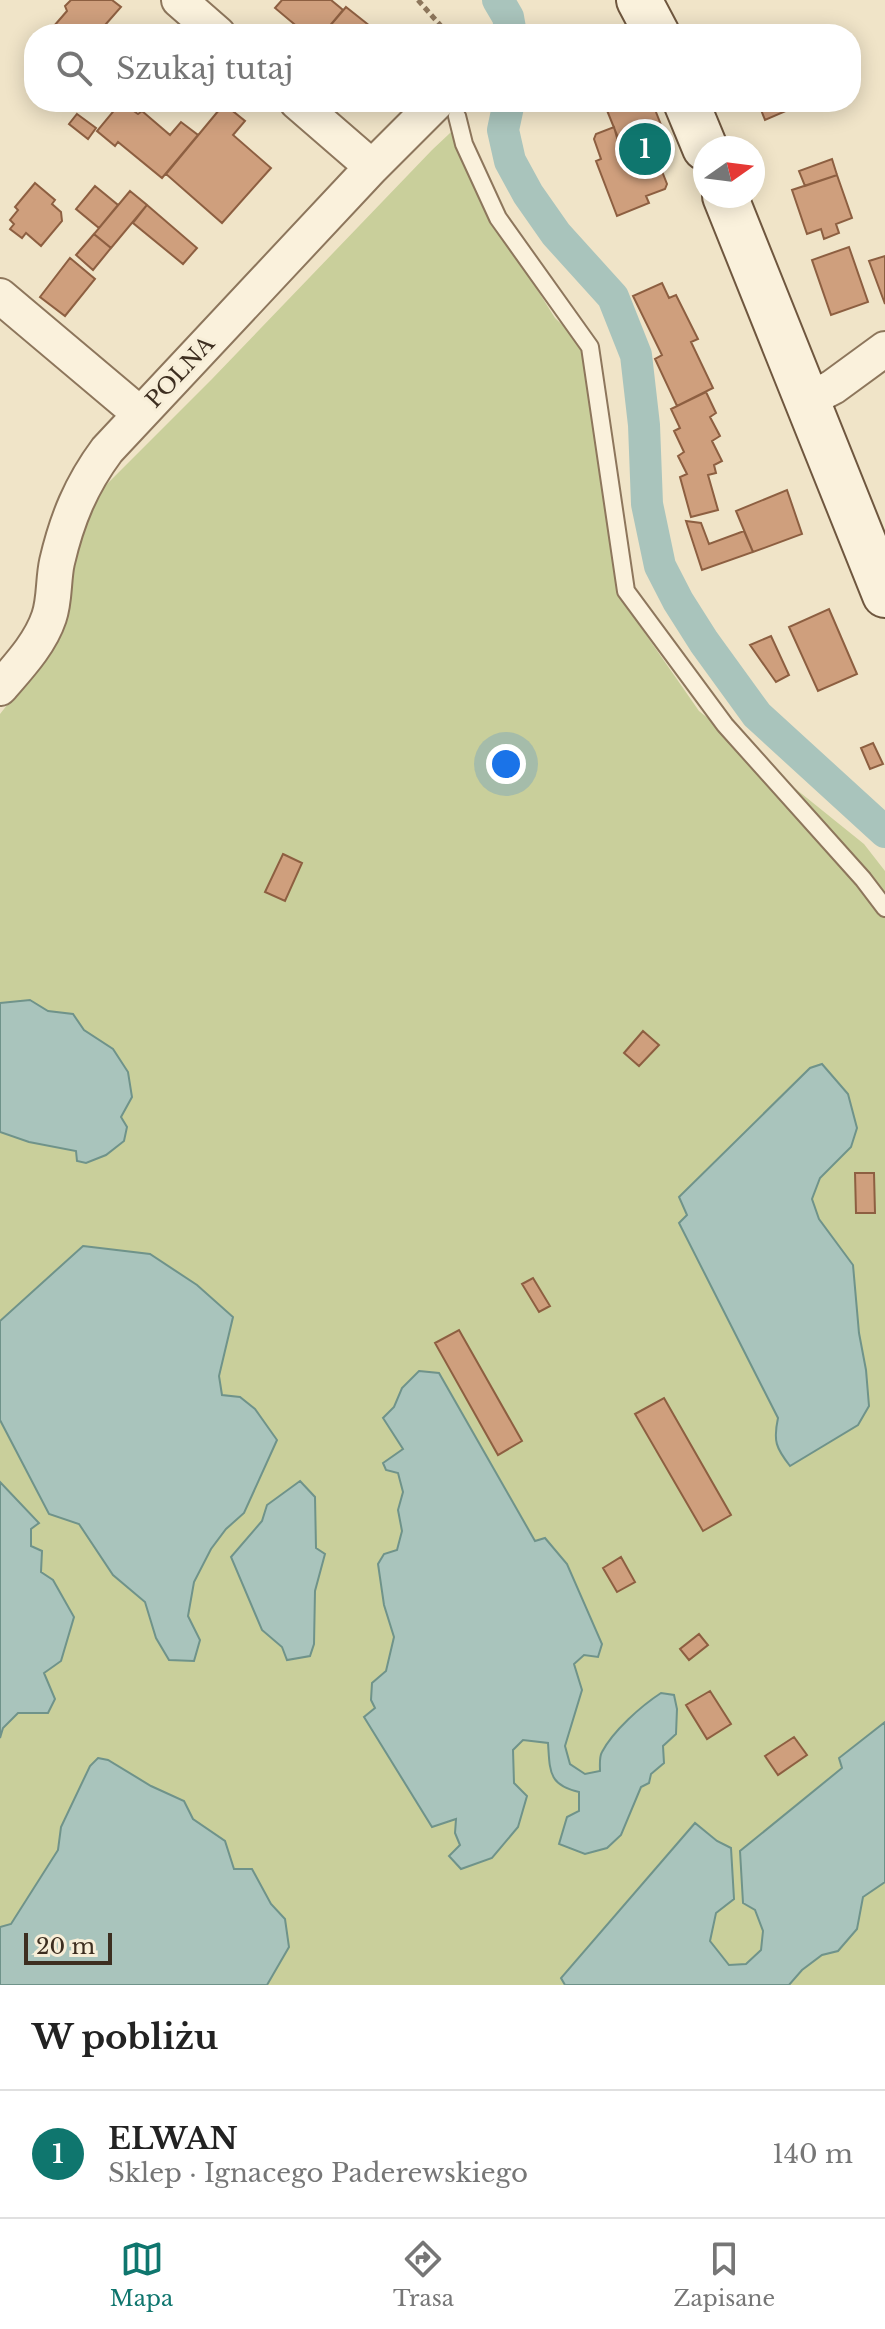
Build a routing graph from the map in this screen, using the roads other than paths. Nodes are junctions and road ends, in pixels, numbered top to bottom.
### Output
1 (179, 0) edge
2 (207, 24) edge
3 (309, 112) edge
4 (443, 112) edge
5 (448, 112) edge
6 (690, 112) edge
7 (700, 136) edge
8 (372, 167) junction
9 (730, 208) edge
10 (0, 296) edge
11 (885, 349) edge
12 (806, 401) junction
13 (140, 414) junction
14 (885, 595) edge
15 (0, 688) edge
16 (885, 908) edge

1 - 2 street
3 - 8 street
4 - 8 street, POLNA
5 - 16 lane
6 - 7 main road
8 - 13 street, POLNA
9 - 12 main road
10 - 13 street
11 - 12 street
12 - 14 main road
13 - 15 street, POLNA

